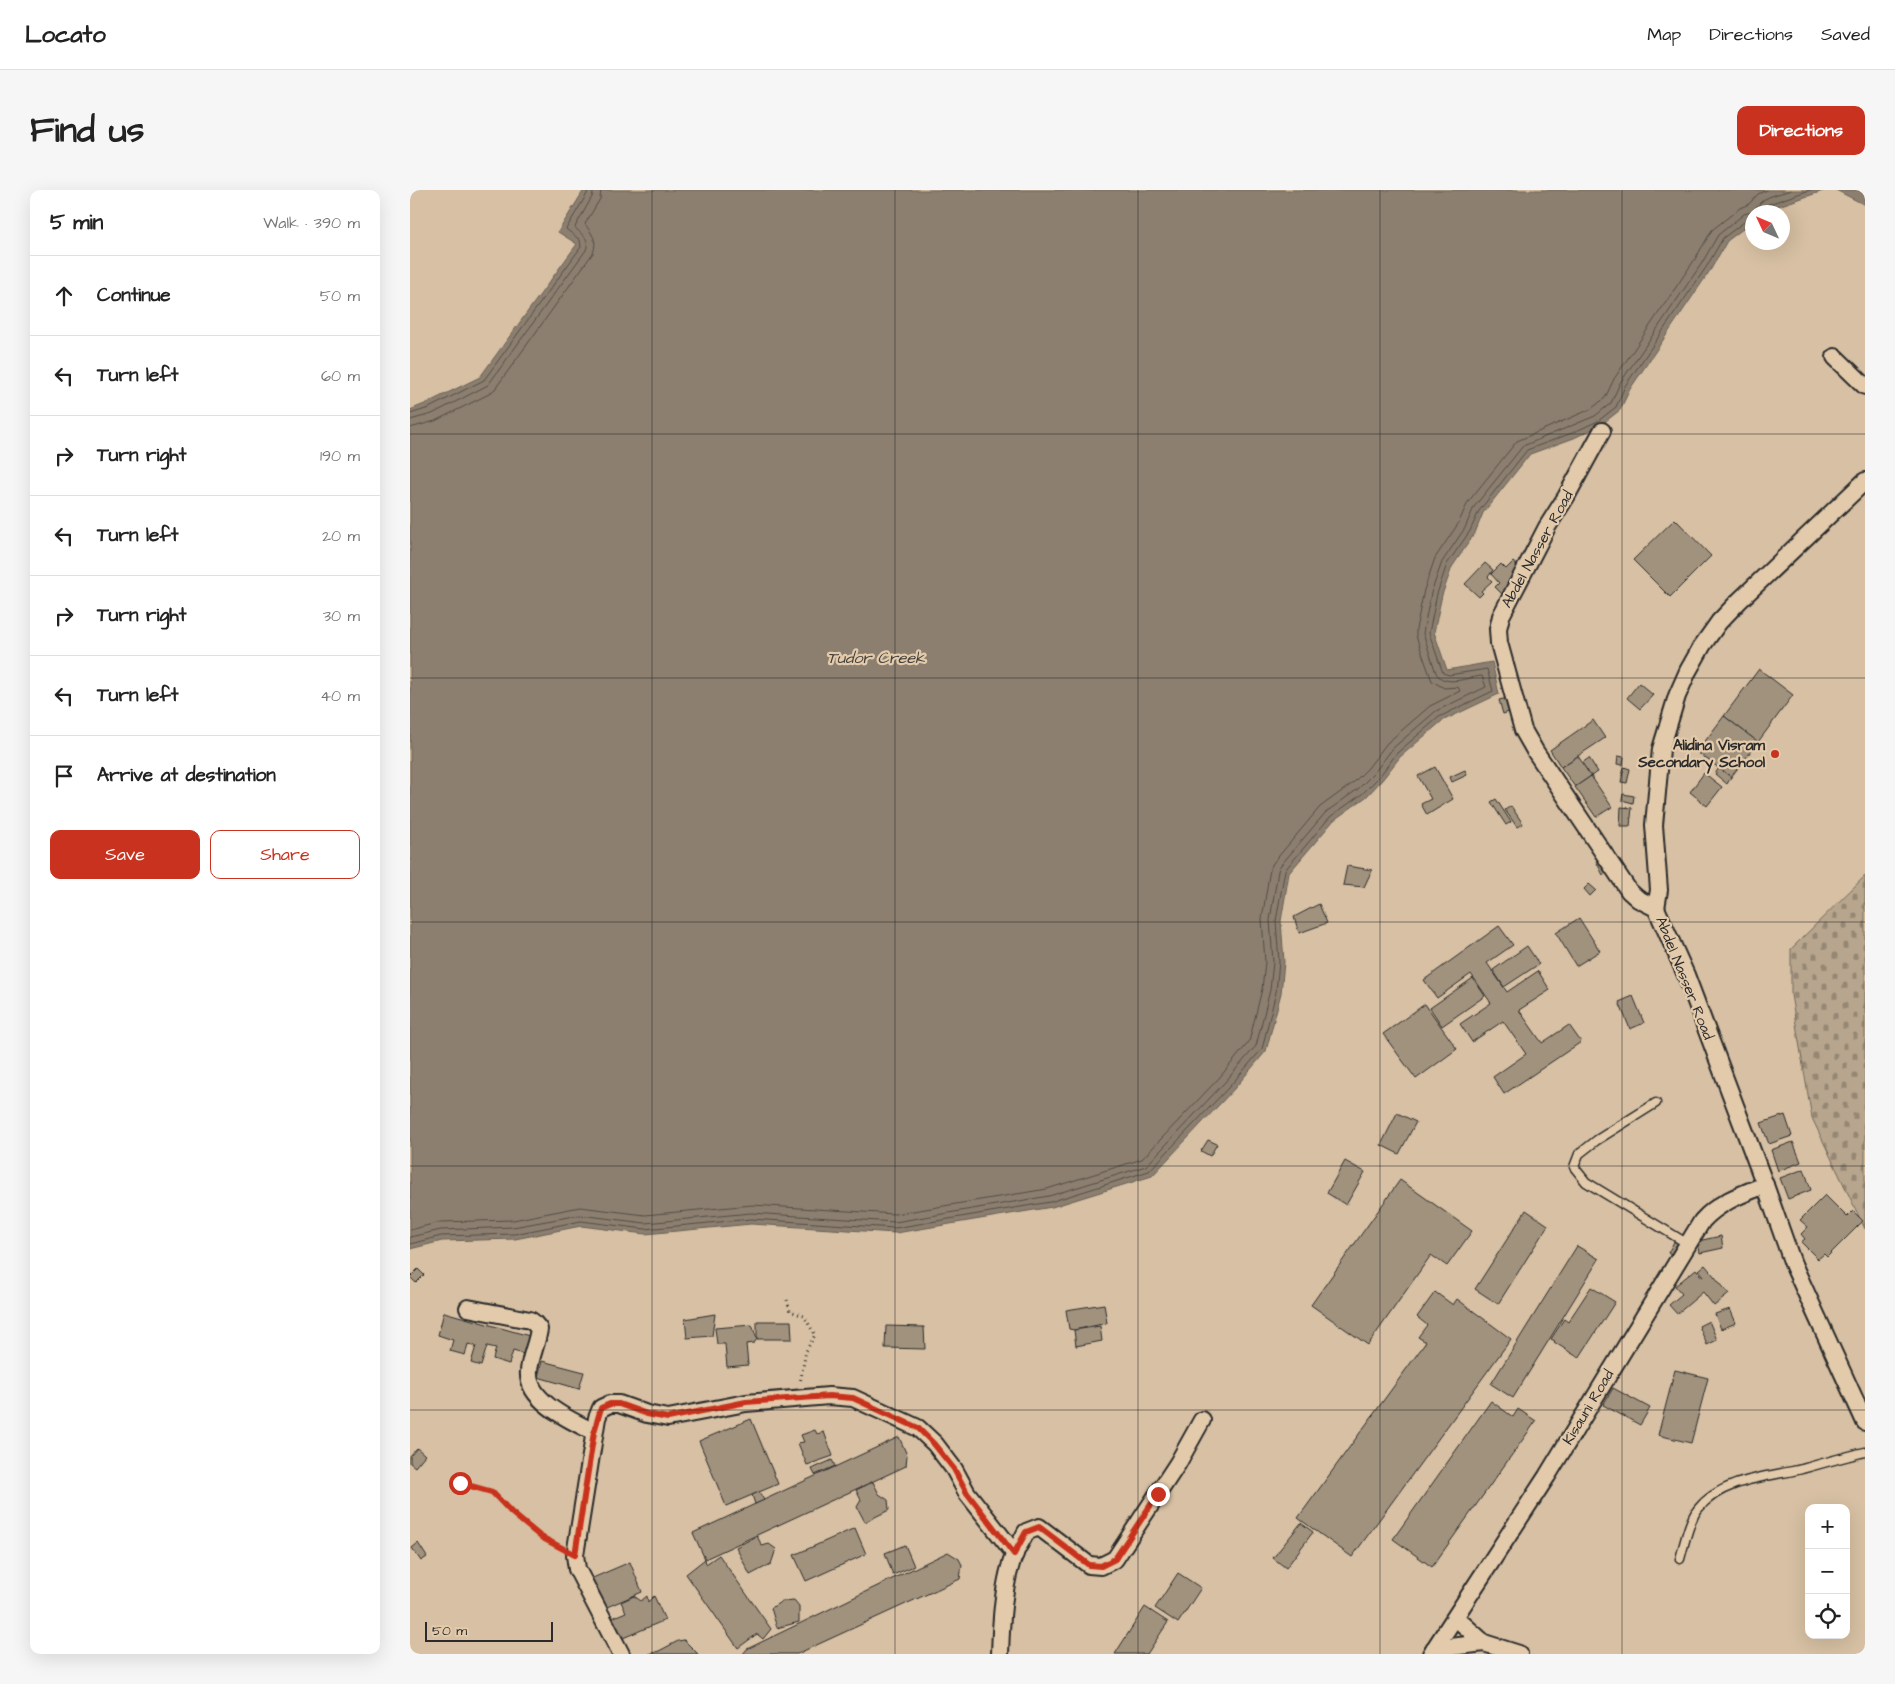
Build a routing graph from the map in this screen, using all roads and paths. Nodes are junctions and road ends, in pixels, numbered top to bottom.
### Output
1 (1835, 357) dead end
2 (1865, 386) edge
3 (1602, 431) dead end
4 (1865, 481) edge
5 (1656, 908) junction
6 (1656, 1103) dead end
7 (1766, 1186) junction
8 (1688, 1244) junction
9 (787, 1300) dead end
10 (468, 1308) dead end
11 (797, 1398) junction
12 (1202, 1420) dead end
13 (1865, 1422) edge
14 (594, 1432) junction
15 (1865, 1452) edge
16 (460, 1483) dead end
17 (1014, 1554) junction
18 (575, 1555) junction
19 (1680, 1559) dead end
20 (1456, 1618) junction
21 (1484, 1643) junction
22 (1432, 1652) edge
23 (621, 1654) edge
24 (1000, 1654) edge
25 (1519, 1654) edge

1 - 2 street
3 - 5 street, Abdel Nasser Road
4 - 5 street
5 - 7 street, Abdel Nasser Road
6 - 8 lane
7 - 8 street, Kisauni Road
7 - 13 street, Abdel Nasser Road
8 - 20 street, Kisauni Road
9 - 11 path
10 - 14 street
11 - 14 street
11 - 17 street
12 - 17 street
14 - 18 street
15 - 19 lane
16 - 18 path
17 - 24 street
18 - 23 street
20 - 21 street
20 - 22 street, Kisauni Road
21 - 22 street
21 - 25 street

